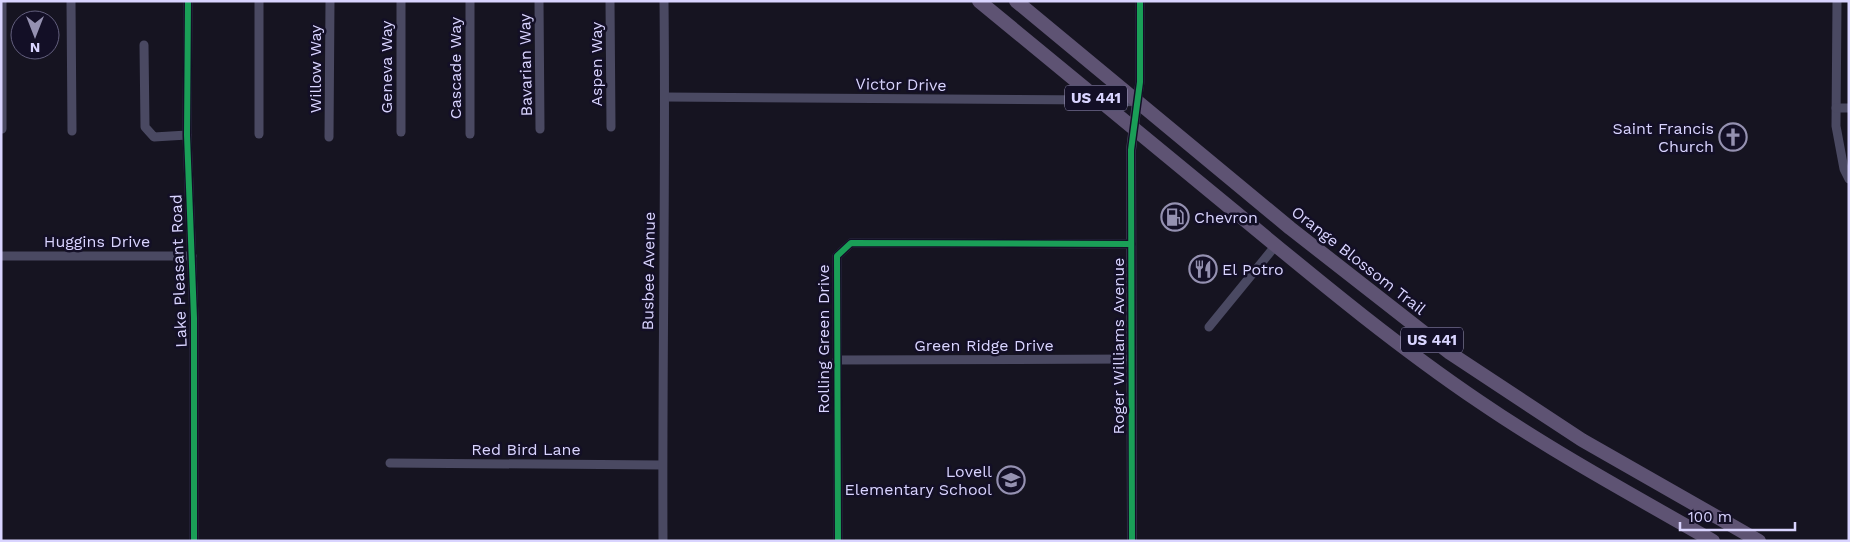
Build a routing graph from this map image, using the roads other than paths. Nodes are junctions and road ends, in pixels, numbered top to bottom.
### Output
1 (2, 1) edge
2 (71, 1) edge
3 (188, 1) edge
4 (259, 1) edge
5 (330, 1) edge
6 (401, 1) edge
7 (470, 1) edge
8 (539, 1) edge
9 (610, 1) edge
10 (664, 1) edge
11 (979, 1) edge
12 (1016, 1) edge
13 (1140, 1) edge
14 (1837, 1) edge
15 (144, 45) dead end
16 (665, 97) junction
17 (1100, 100) junction
18 (1137, 102) junction
19 (1836, 108) junction
20 (1849, 108) edge
21 (612, 127) dead end
22 (1134, 128) junction
23 (2, 129) edge
24 (540, 129) dead end
25 (72, 131) dead end
26 (401, 132) dead end
27 (259, 134) dead end
28 (470, 134) dead end
29 (187, 135) junction
30 (329, 136) dead end
31 (1849, 179) edge
32 (1290, 228) junction
33 (1131, 244) junction
34 (1276, 246) junction
35 (1, 256) edge
36 (192, 256) junction
37 (1209, 327) dead end
38 (1450, 353) junction
39 (1131, 359) junction
40 (837, 360) junction
41 (1437, 372) junction
42 (390, 463) dead end
43 (1623, 464) junction
44 (662, 465) junction
45 (1612, 483) junction
46 (1738, 536) edge
47 (194, 541) edge
48 (663, 541) edge
49 (838, 541) edge
50 (1132, 541) edge
51 (1713, 541) edge
52 (1759, 541) edge

1 - 23 street
2 - 25 street
3 - 29 street, Lake Pleasant Road
4 - 27 street
5 - 30 street, Willow Way
6 - 26 street, Geneva Way
7 - 28 street, Cascade Way
8 - 24 street, Bavarian Way
9 - 21 street, Aspen Way
10 - 16 street, Busbee Avenue
11 - 17 main road, US 441
12 - 18 main road, Orange Blossom Trail / US 441
13 - 18 street, Roger Williams Avenue
14 - 19 street
15 - 29 street
16 - 17 street, Victor Drive
16 - 44 street, Busbee Avenue
17 - 18 street, Victor Drive
17 - 22 main road, US 441
18 - 22 street, Roger Williams Avenue
18 - 32 main road, Orange Blossom Trail / US 441
19 - 20 street
19 - 31 street
22 - 33 street, Roger Williams Avenue
22 - 34 main road, US 441
29 - 36 street, Lake Pleasant Road
32 - 34 main road
32 - 38 main road, Orange Blossom Trail / US 441
33 - 39 street, Roger Williams Avenue
33 - 40 street, Rolling Green Drive
34 - 37 street
34 - 41 main road, US 441
35 - 36 street, Huggins Drive
36 - 47 street, Lake Pleasant Road
38 - 41 main road
38 - 43 main road, Orange Blossom Trail / US 441
39 - 40 street, Green Ridge Drive
39 - 50 street, Roger Williams Avenue
40 - 49 street, Rolling Green Drive
41 - 45 main road, US 441
42 - 44 street, Red Bird Lane
43 - 45 main road
43 - 46 main road, Orange Blossom Trail / US 441
44 - 48 street, Busbee Avenue
45 - 51 main road, US 441
46 - 52 main road, Orange Blossom Trail / US 441

